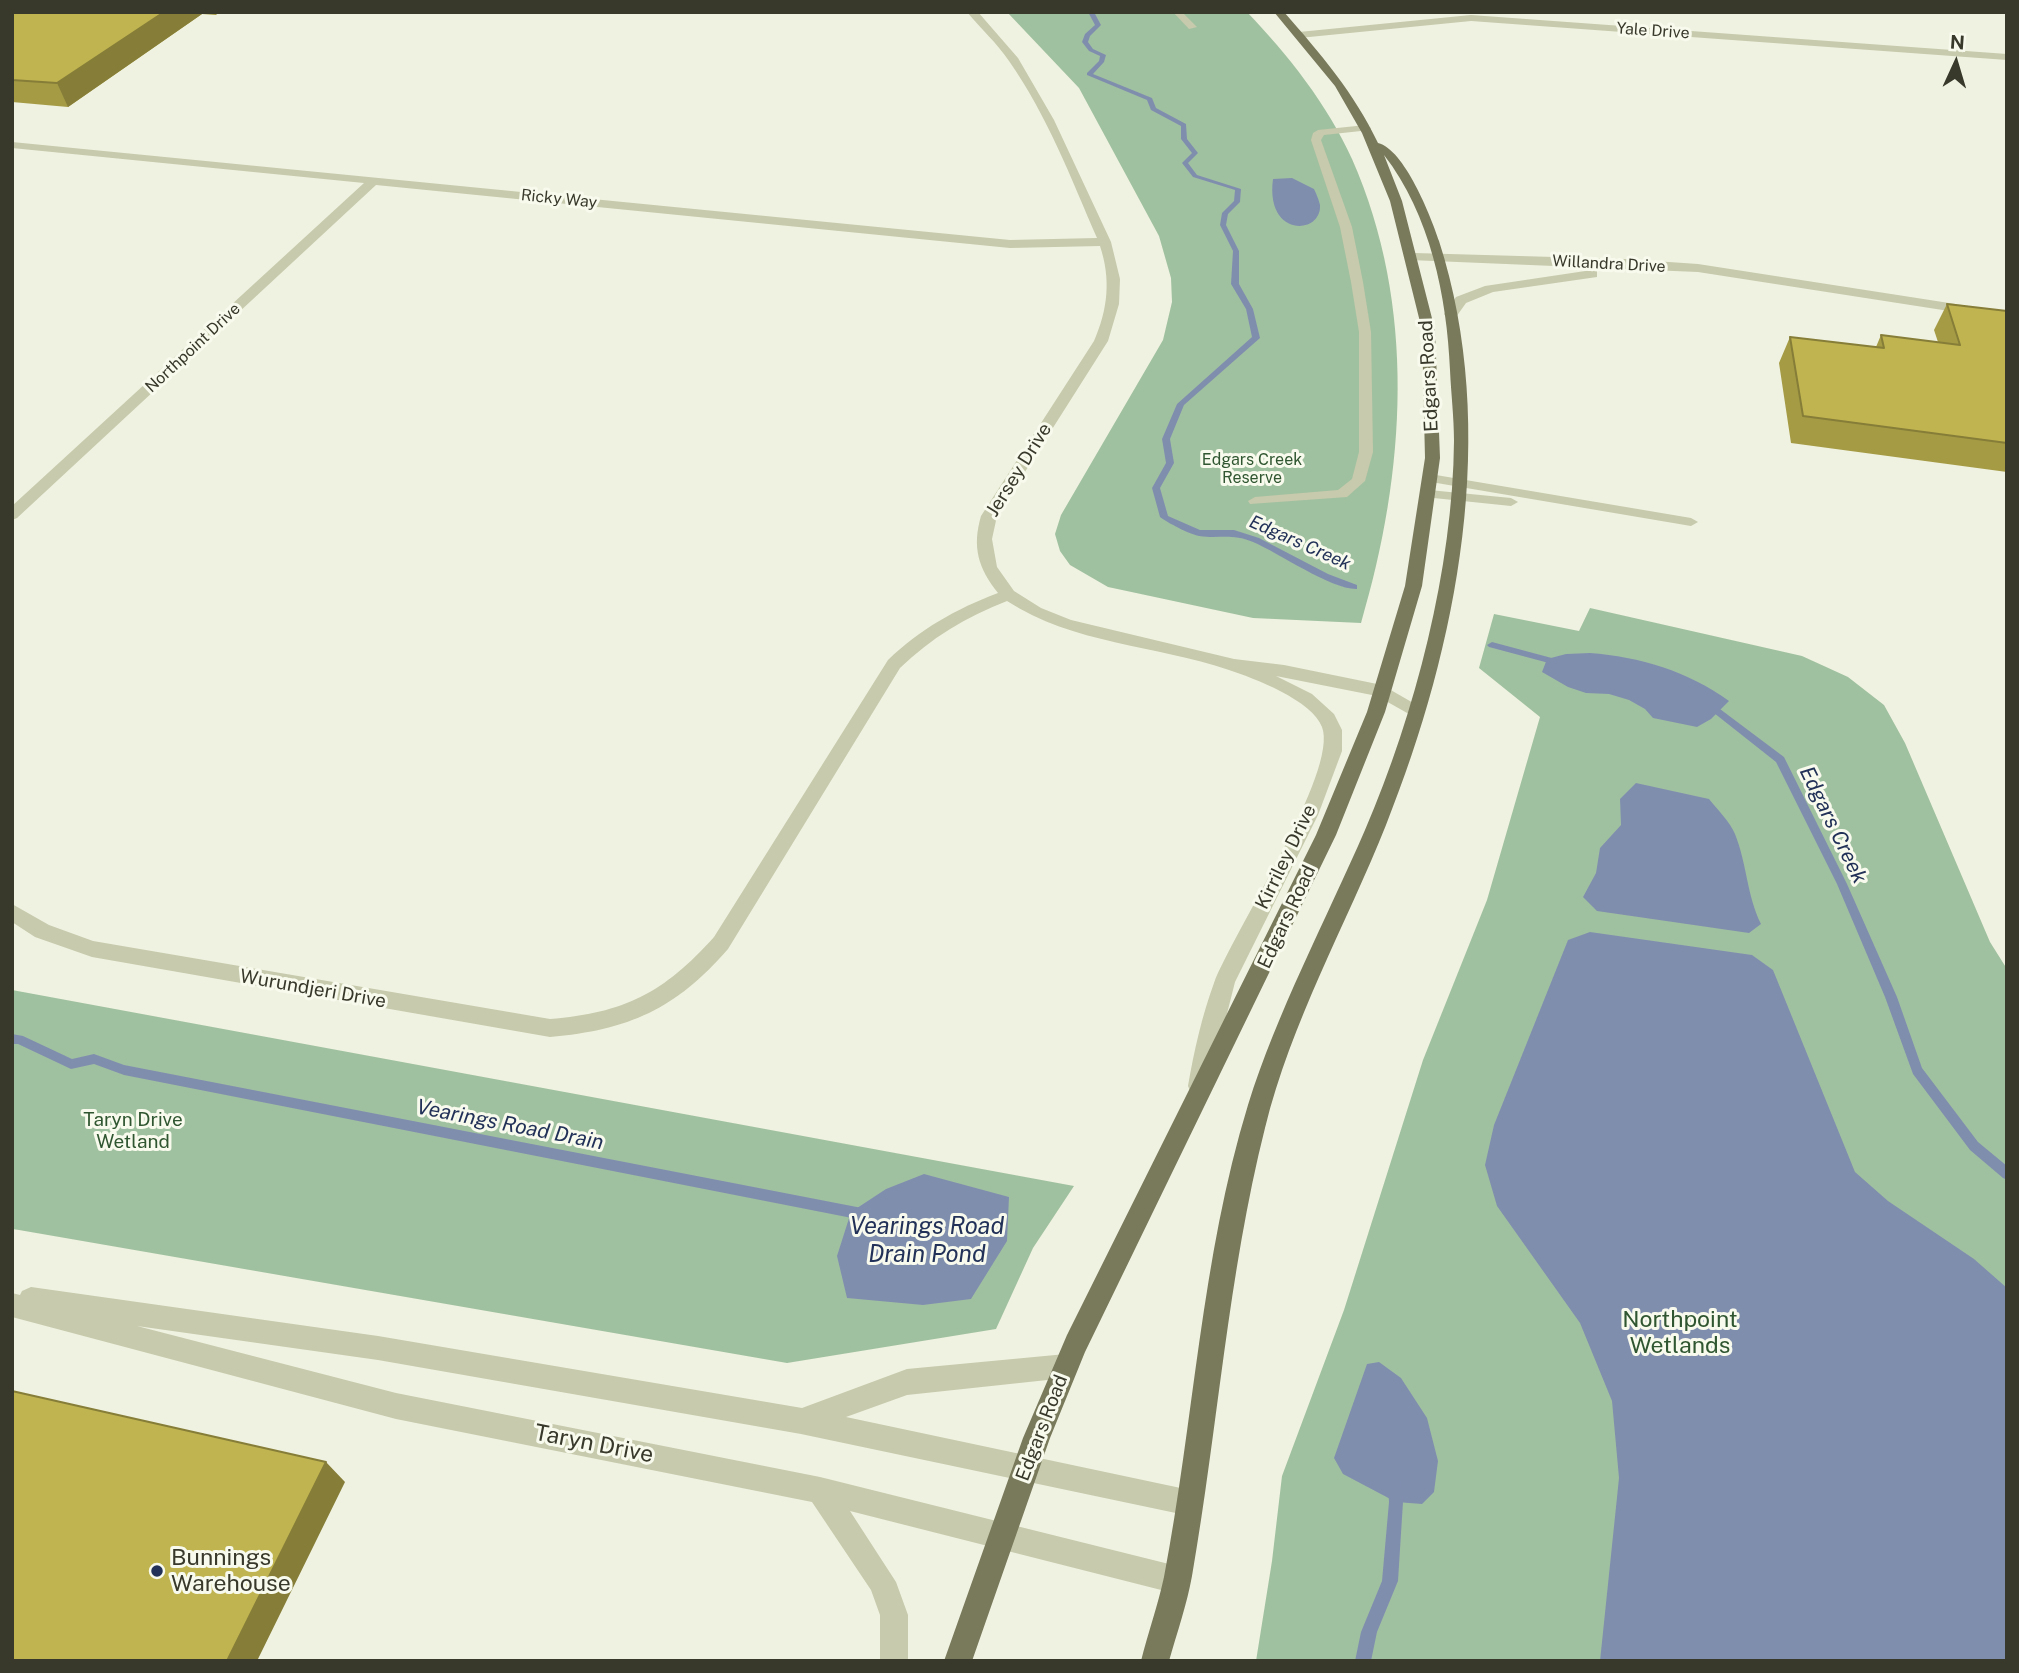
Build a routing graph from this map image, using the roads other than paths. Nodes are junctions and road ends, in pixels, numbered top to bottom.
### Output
1 (972, 12) edge
2 (1177, 12) edge
3 (1279, 12) edge
4 (1192, 27) dead end
5 (1299, 35) junction
6 (2007, 57) edge
7 (1369, 133) junction
8 (12, 145) edge
9 (373, 181) junction
10 (1105, 242) junction
11 (1415, 263) junction
12 (1440, 264) junction
13 (1592, 274) junction
14 (1803, 283) junction
15 (1451, 314) junction
16 (2007, 316) edge
17 (1430, 478) junction
18 (1457, 490) junction
19 (1429, 494) junction
20 (1255, 501) dead end
21 (12, 515) edge
22 (1691, 522) dead end
23 (1008, 595) junction
24 (1234, 665) junction
25 (1382, 691) junction
26 (1416, 712) junction
27 (12, 912) edge
28 (1196, 1100) junction
29 (12, 1296) edge
30 (12, 1305) edge
31 (1066, 1366) junction
32 (801, 1421) junction
33 (1027, 1467) junction
34 (820, 1490) junction
35 (1190, 1503) junction
36 (1004, 1535) junction
37 (1177, 1580) junction
38 (894, 1661) edge
39 (958, 1661) edge
40 (1156, 1661) edge

1 - 10 street, Jersey Drive
2 - 4 lane
3 - 5 main road, Edgars Road
5 - 6 street, Yale Drive
5 - 7 main road, Edgars Road
7 - 11 main road, Edgars Road
7 - 12 main road, Edgars Road
7 - 20 lane
8 - 9 street, Ricky Way
9 - 10 street, Ricky Way
9 - 21 street, Northpoint Drive
10 - 23 street, Jersey Drive
11 - 12 street, Willandra Drive
11 - 17 main road, Edgars Road
12 - 13 street, Willandra Drive
12 - 14 street, Willandra Drive
12 - 15 main road, Edgars Road
13 - 14 street, Willandra Drive
13 - 15 street
14 - 16 street, Willandra Drive
15 - 18 main road, Edgars Road
17 - 18 lane
17 - 19 main road, Edgars Road
18 - 19 lane
18 - 22 lane
18 - 26 main road, Edgars Road
19 - 25 main road, Edgars Road
23 - 24 street, Kirriley Drive
23 - 27 street, Wurundjeri Drive
24 - 25 street, Kirriley Drive
24 - 28 street, Kirriley Drive
25 - 26 street, Kirriley Drive
25 - 28 main road, Edgars Road
26 - 35 main road, Edgars Road
28 - 31 main road, Edgars Road
29 - 32 street
30 - 34 street, Taryn Drive
31 - 32 street
31 - 33 main road, Edgars Road
32 - 33 street
33 - 35 street
33 - 36 main road, Edgars Road
34 - 36 street, Taryn Drive
34 - 38 street
35 - 37 main road, Edgars Road
36 - 37 street, Taryn Drive
36 - 39 main road, Edgars Road
37 - 40 main road, Edgars Road

